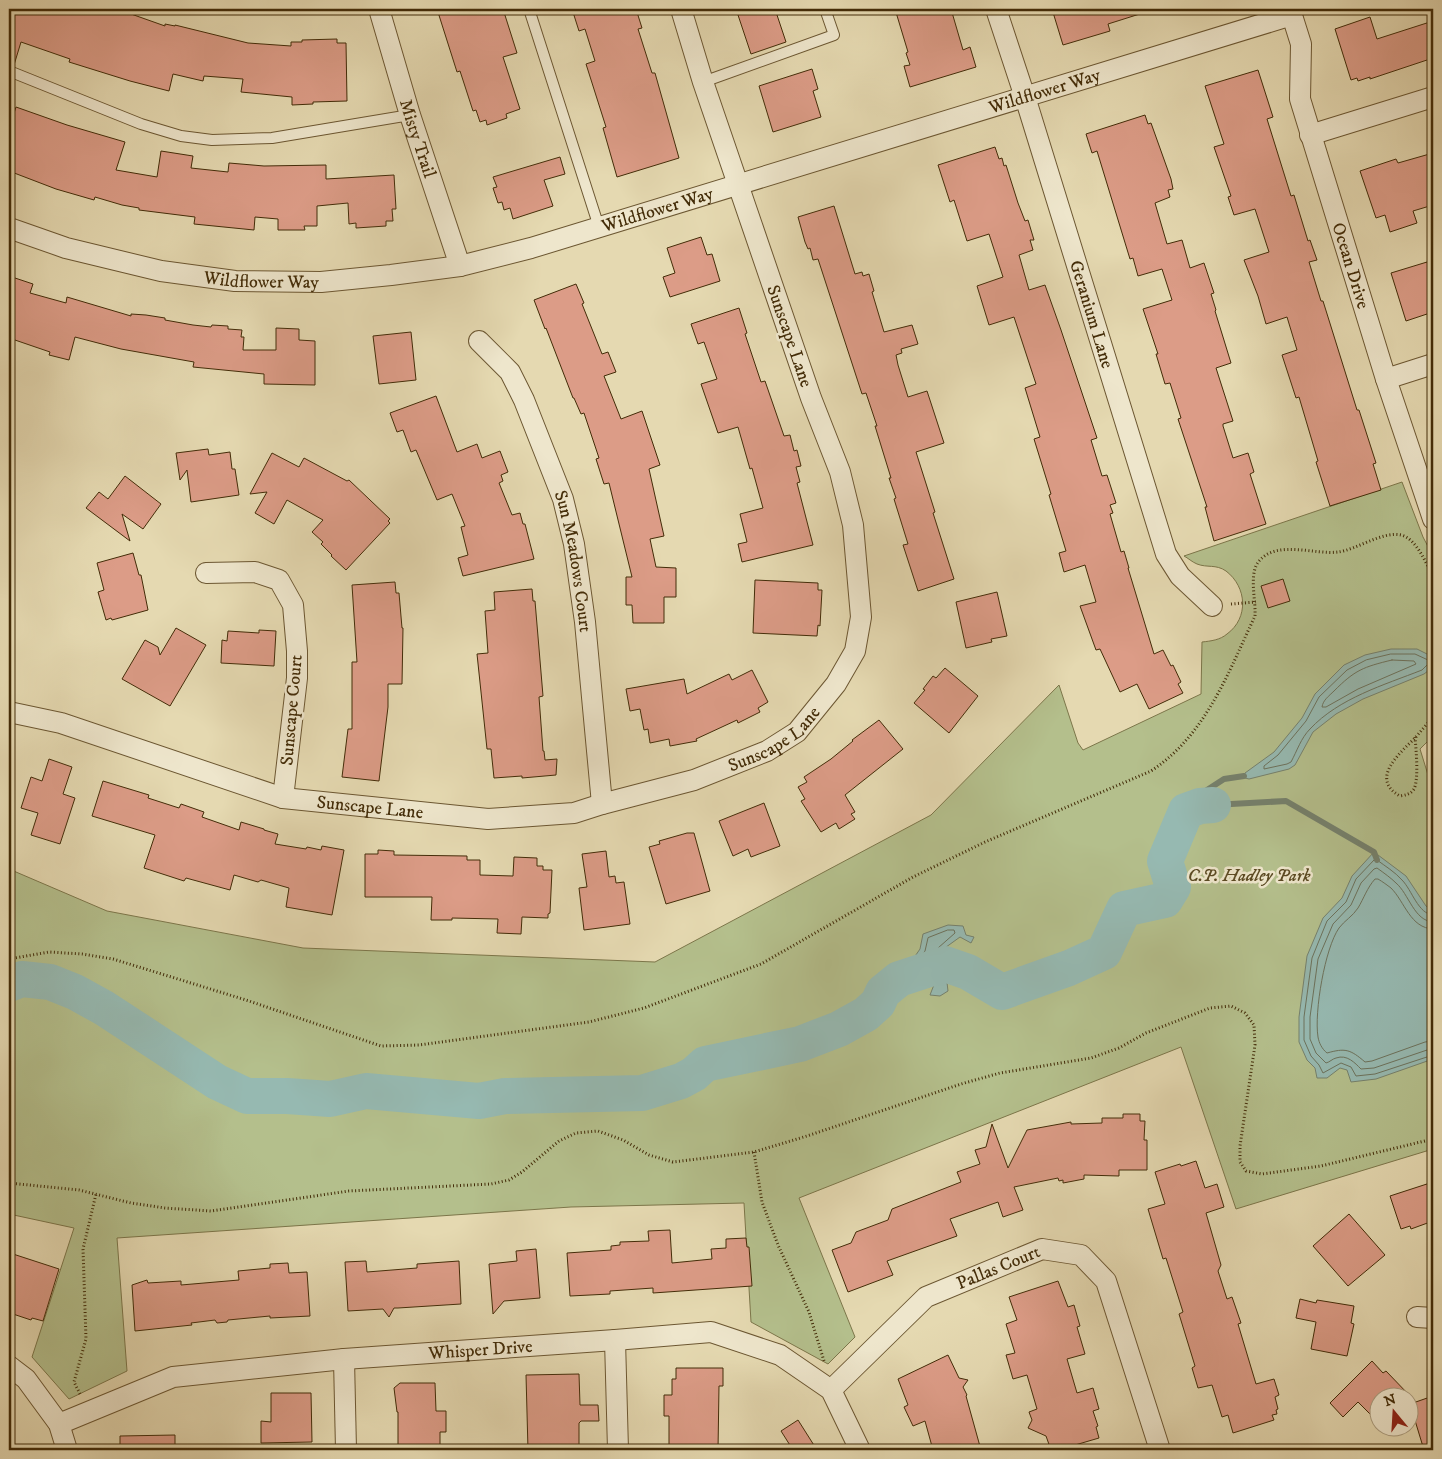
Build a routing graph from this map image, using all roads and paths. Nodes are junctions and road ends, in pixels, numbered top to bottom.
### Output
1 (379, 9) edge
2 (530, 9) edge
3 (681, 9) edge
4 (825, 9) edge
5 (996, 9) edge
6 (1291, 12) edge
7 (9, 72) edge
8 (704, 82) junction
9 (1025, 97) junction
10 (1433, 97) edge
11 (410, 115) junction
12 (1310, 135) junction
13 (738, 185) junction
14 (599, 227) junction
15 (9, 228) edge
16 (460, 266) junction
17 (479, 341) dead end
18 (1433, 364) edge
19 (1386, 379) junction
20 (1433, 519) edge
21 (206, 573) dead end
22 (1433, 576) edge
23 (1212, 606) dead end
24 (9, 712) edge
25 (1433, 717) edge
26 (1415, 737) junction
27 (283, 798) junction
28 (602, 804) junction
29 (9, 959) edge
30 (1433, 1139) edge
31 (754, 1152) junction
32 (9, 1183) edge
33 (96, 1194) junction
34 (615, 1340) junction
35 (344, 1359) junction
36 (9, 1366) edge
37 (826, 1366) dead end
38 (831, 1390) junction
39 (89, 1411) junction
40 (59, 1424) junction
41 (68, 1450) edge
42 (346, 1450) edge
43 (618, 1450) edge
44 (860, 1450) edge
45 (1160, 1450) edge

1 - 11 street, Misty Trail
2 - 14 lane
3 - 8 street, Sunscape Lane
4 - 8 lane
5 - 9 street, Geranium Lane
6 - 9 street, Wildflower Way
6 - 12 street, Ocean Drive
7 - 11 lane
8 - 13 street, Sunscape Lane
9 - 13 street, Wildflower Way
9 - 23 street, Geranium Lane
10 - 12 street
11 - 16 street, Misty Trail
12 - 19 street, Ocean Drive
13 - 14 street, Wildflower Way
13 - 28 street, Sunscape Lane
14 - 16 street, Wildflower Way
15 - 16 street, Wildflower Way
17 - 28 street, Sun Meadows Court
18 - 19 street
19 - 20 street, Ocean Drive
21 - 27 street, Sunscape Court
22 - 29 path
24 - 27 street, Sunscape Lane
25 - 26 path
26 - 26 path
27 - 28 street, Sunscape Lane
30 - 31 path
31 - 33 path
31 - 37 path
32 - 33 path
33 - 39 path
34 - 35 street, Whisper Drive
34 - 38 street, Whisper Drive
34 - 43 street
35 - 39 street, Whisper Drive
35 - 42 street
36 - 40 street
38 - 44 street, Whisper Drive
38 - 45 street, Pallas Court
39 - 40 street, Whisper Drive
40 - 41 street

